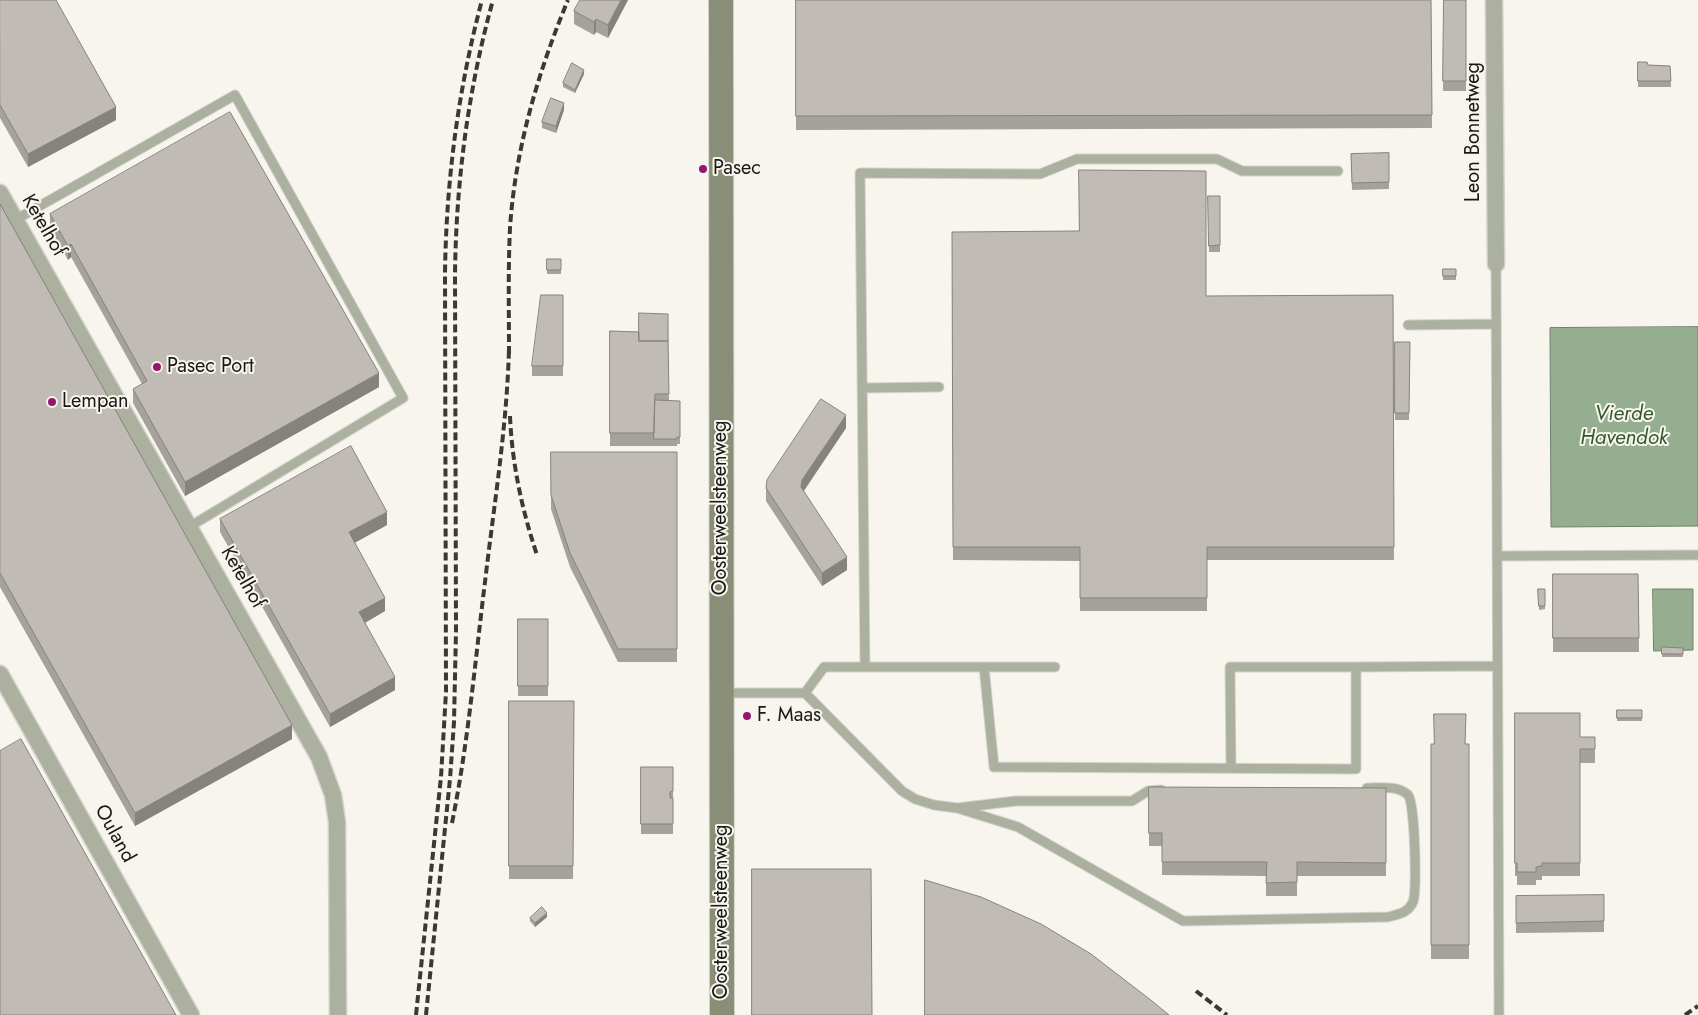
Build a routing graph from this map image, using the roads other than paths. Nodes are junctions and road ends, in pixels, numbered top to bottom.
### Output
1 (720, 0) edge
2 (1494, 0) edge
3 (1338, 171) dead end
4 (0, 194) edge
5 (15, 220) junction
6 (1496, 264) joint
7 (1496, 324) junction
8 (1408, 325) dead end
9 (939, 387) dead end
10 (862, 388) junction
11 (189, 527) junction
12 (1698, 555) edge
13 (1497, 556) junction
14 (1497, 666) junction
15 (865, 667) junction
16 (984, 667) junction
17 (1055, 667) dead end
18 (1356, 667) junction
19 (0, 674) edge
20 (722, 693) junction
21 (805, 693) junction
22 (1231, 768) junction
23 (1356, 788) edge
24 (1168, 790) edge
25 (957, 808) junction
26 (191, 1015) edge
27 (338, 1015) edge
28 (722, 1015) edge
29 (1499, 1015) edge

1 - 20 main road, Oosterweelsteenweg
2 - 6 street, Leon Bonnetweg
3 - 10 lane
4 - 5 street, Ketelhof
5 - 11 street, Ketelhof
5 - 11 lane
6 - 7 lane
7 - 8 lane
7 - 13 lane
9 - 10 lane
10 - 15 lane
11 - 27 street, Ketelhof
12 - 13 lane
13 - 14 lane
14 - 18 lane
14 - 29 lane
15 - 16 lane
15 - 21 lane
16 - 17 lane
16 - 22 lane
18 - 22 lane
18 - 22 lane
19 - 26 street, Ouland
20 - 21 lane
20 - 28 main road, Oosterweelsteenweg
21 - 25 lane
23 - 25 lane
24 - 25 lane

